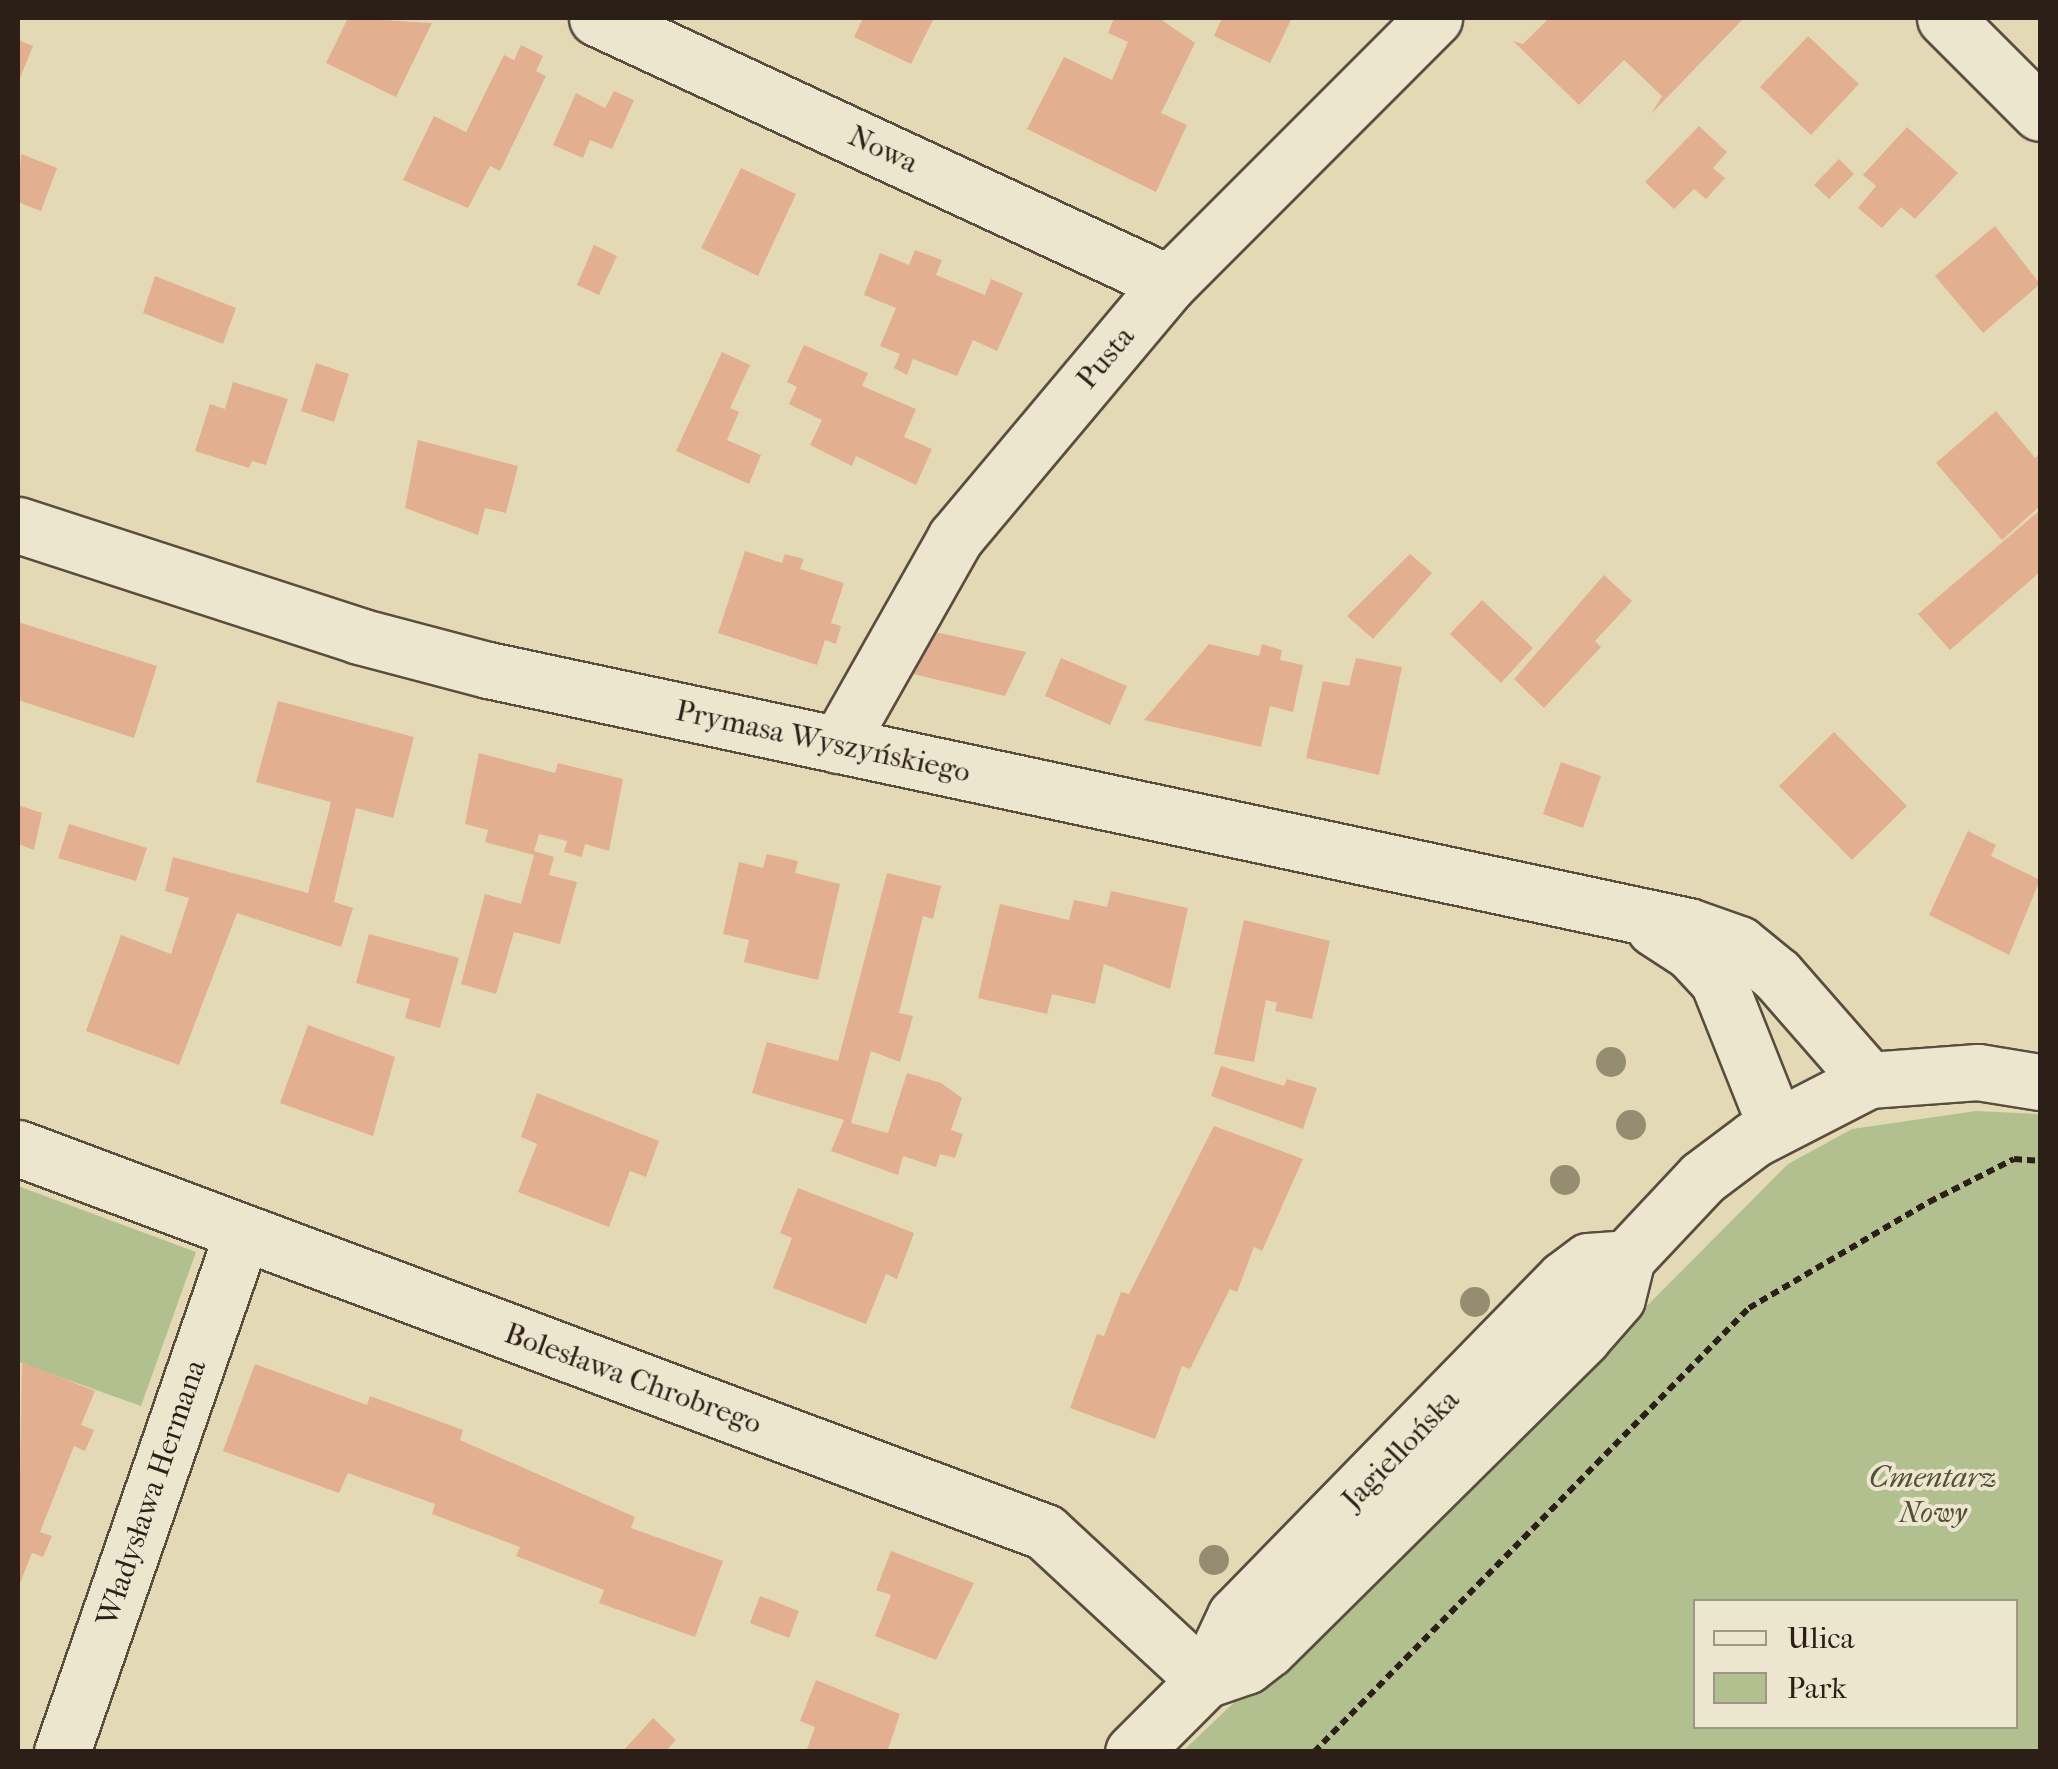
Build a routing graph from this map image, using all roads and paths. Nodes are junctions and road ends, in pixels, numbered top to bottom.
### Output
1 (597, 18) edge
2 (1434, 18) edge
3 (1945, 18) edge
4 (2040, 113) edge
5 (1168, 283) junction
6 (18, 525) edge
7 (838, 745) junction
8 (1638, 918) junction
9 (1869, 1080) junction
10 (2040, 1082) edge
11 (1774, 1124) junction
12 (18, 1148) edge
13 (2040, 1161) edge
14 (242, 1234) junction
15 (1205, 1680) junction
16 (62, 1752) edge
17 (1132, 1752) edge
18 (1314, 1752) edge

1 - 5 street, Nowa
2 - 5 street, Pusta
3 - 4 street
5 - 7 street, Pusta
6 - 7 street, Prymasa Wyszyńskiego
7 - 8 street, Prymasa Wyszyńskiego
8 - 9 street, Prymasa Wyszyńskiego
8 - 11 street, Prymasa Wyszyńskiego
9 - 10 street
9 - 11 street
11 - 15 street, Jagiellońska
12 - 14 street, Bolesława Chrobrego
13 - 18 path
14 - 15 street, Bolesława Chrobrego
14 - 16 street, Władysława Hermana
15 - 17 street, Jagiellońska

